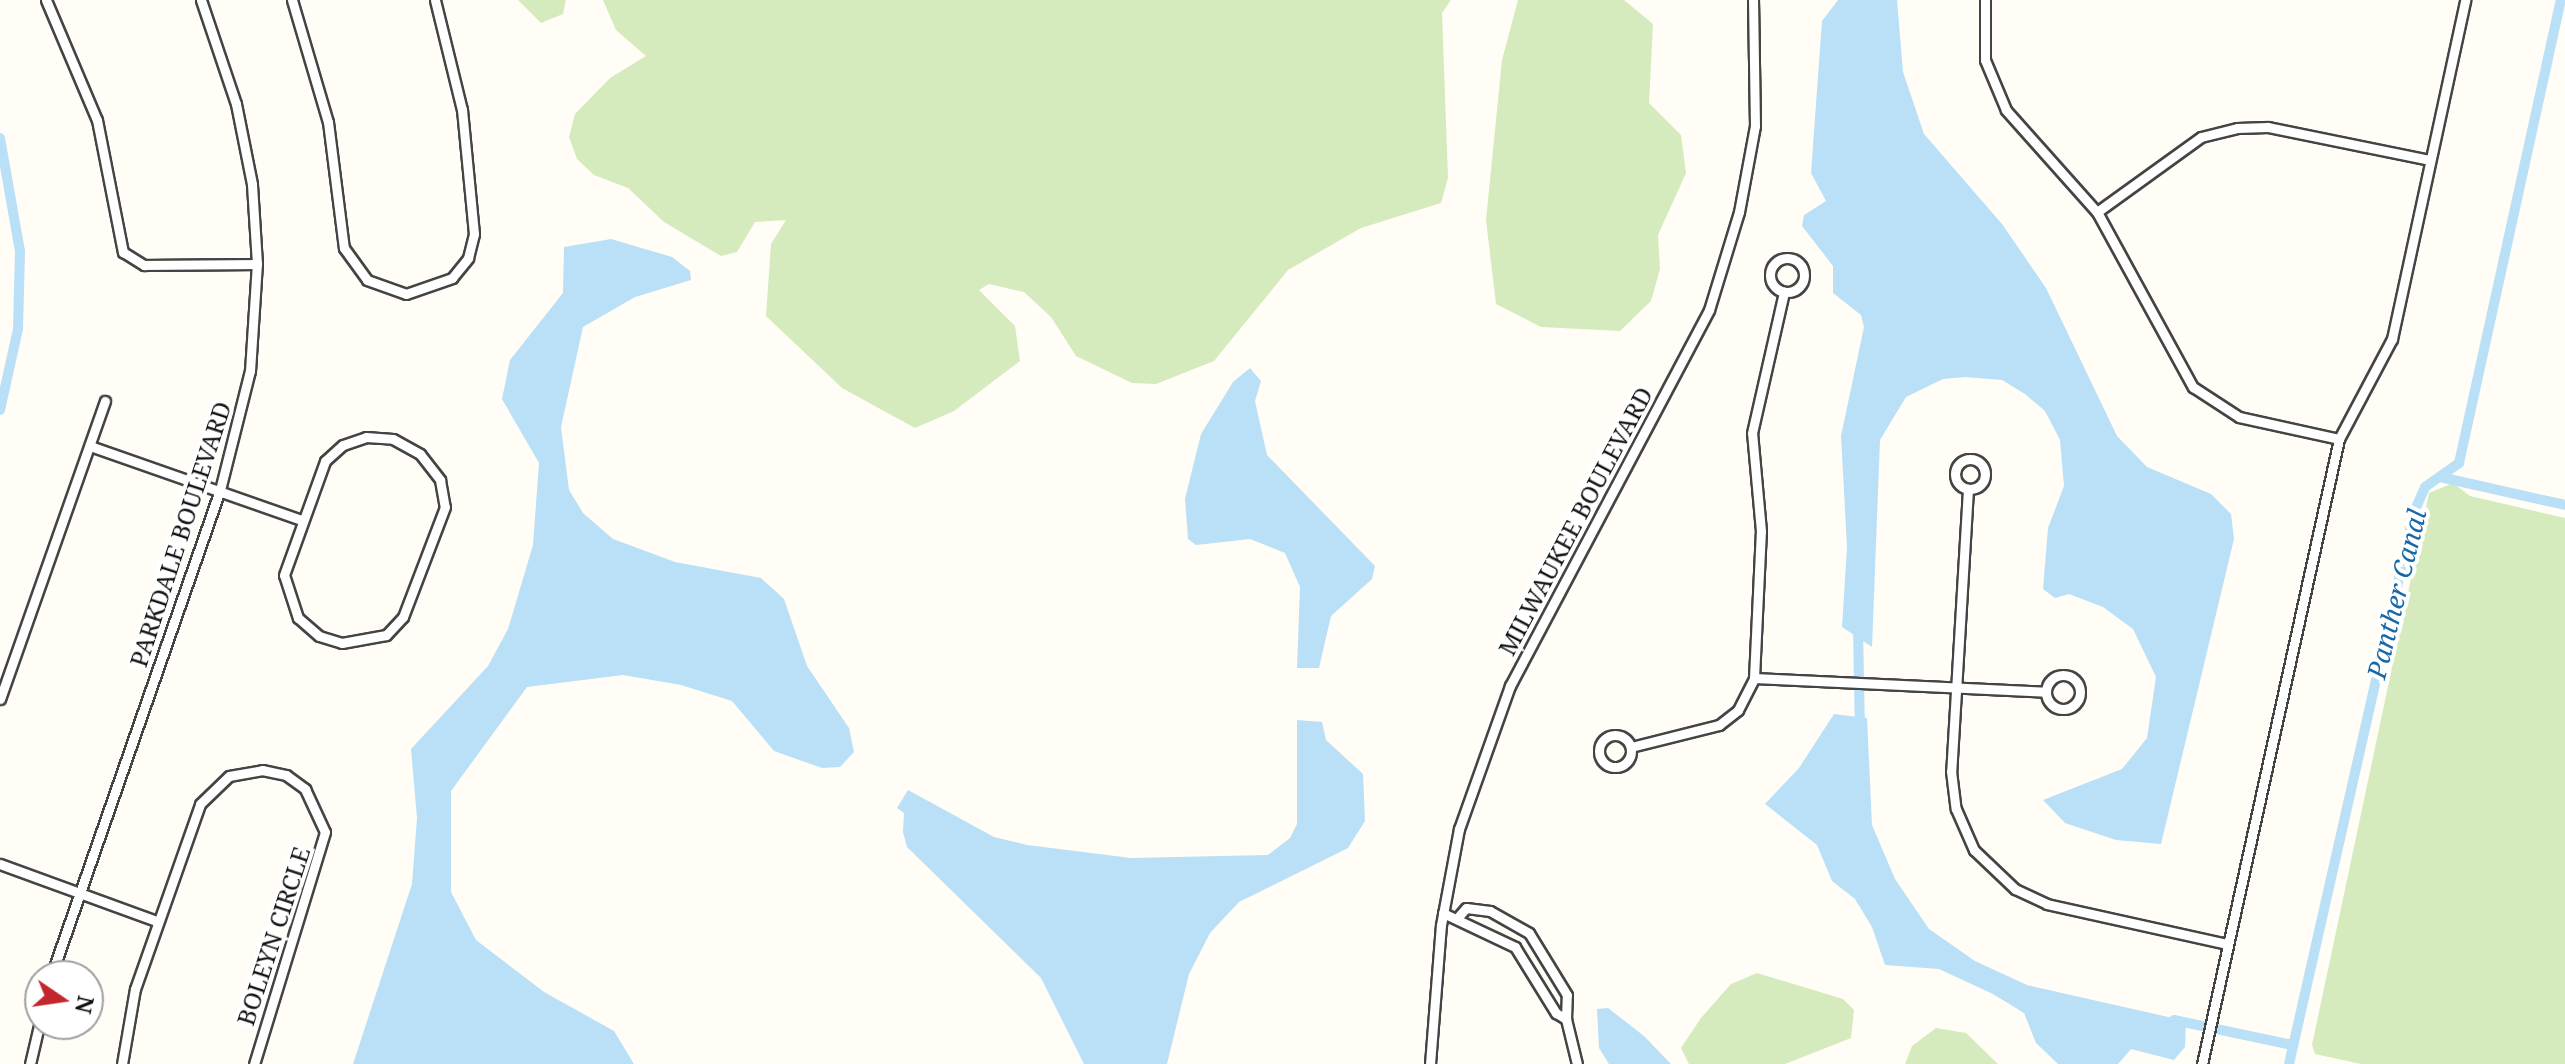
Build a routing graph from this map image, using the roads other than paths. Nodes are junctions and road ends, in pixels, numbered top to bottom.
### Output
1 (46, 0) edge
2 (201, 0) edge
3 (292, 0) edge
4 (435, 0) edge
5 (1753, 0) edge
6 (1985, 0) edge
7 (2465, 0) edge
8 (2430, 160) junction
9 (2097, 212) junction
10 (257, 264) junction
11 (1784, 292) dead end
12 (105, 401) dead end
13 (2339, 439) junction
14 (90, 446) junction
15 (1968, 489) dead end
16 (220, 490) junction
17 (299, 519) junction
18 (1754, 678) junction
19 (1953, 689) junction
20 (2046, 692) dead end
21 (0, 699) edge
22 (1631, 747) dead end
23 (0, 864) edge
24 (78, 893) junction
25 (1443, 913) junction
26 (1459, 916) junction
27 (157, 921) junction
28 (2227, 944) junction
29 (56, 960) edge
30 (1551, 961) junction
31 (1534, 970) junction
32 (1566, 1019) junction
33 (36, 1040) edge
34 (30, 1064) edge
35 (122, 1064) edge
36 (254, 1064) edge
37 (1430, 1064) edge
38 (1577, 1064) edge
39 (2202, 1064) edge

1 - 10 street
2 - 10 street, PARKDALE BOULEVARD
3 - 4 street
5 - 25 street, MILWAUKEE BOULEVARD
6 - 9 street
7 - 8 street
8 - 9 street
8 - 13 street
9 - 13 street
10 - 16 street, PARKDALE BOULEVARD
11 - 18 street
12 - 14 street
13 - 28 street
14 - 16 street
14 - 21 street
15 - 19 street
16 - 17 street
16 - 24 street, PARKDALE BOULEVARD
17 - 17 street
18 - 19 street
18 - 22 street
19 - 20 street
19 - 28 street
23 - 24 street
24 - 27 street
24 - 29 street, PARKDALE BOULEVARD
25 - 26 street
25 - 37 street, MILWAUKEE BOULEVARD
26 - 30 street
26 - 31 street
27 - 35 street, BOLEYN CIRCLE
27 - 36 street, BOLEYN CIRCLE
28 - 39 street
30 - 31 street
30 - 32 street
31 - 32 street
32 - 38 street
33 - 34 street

